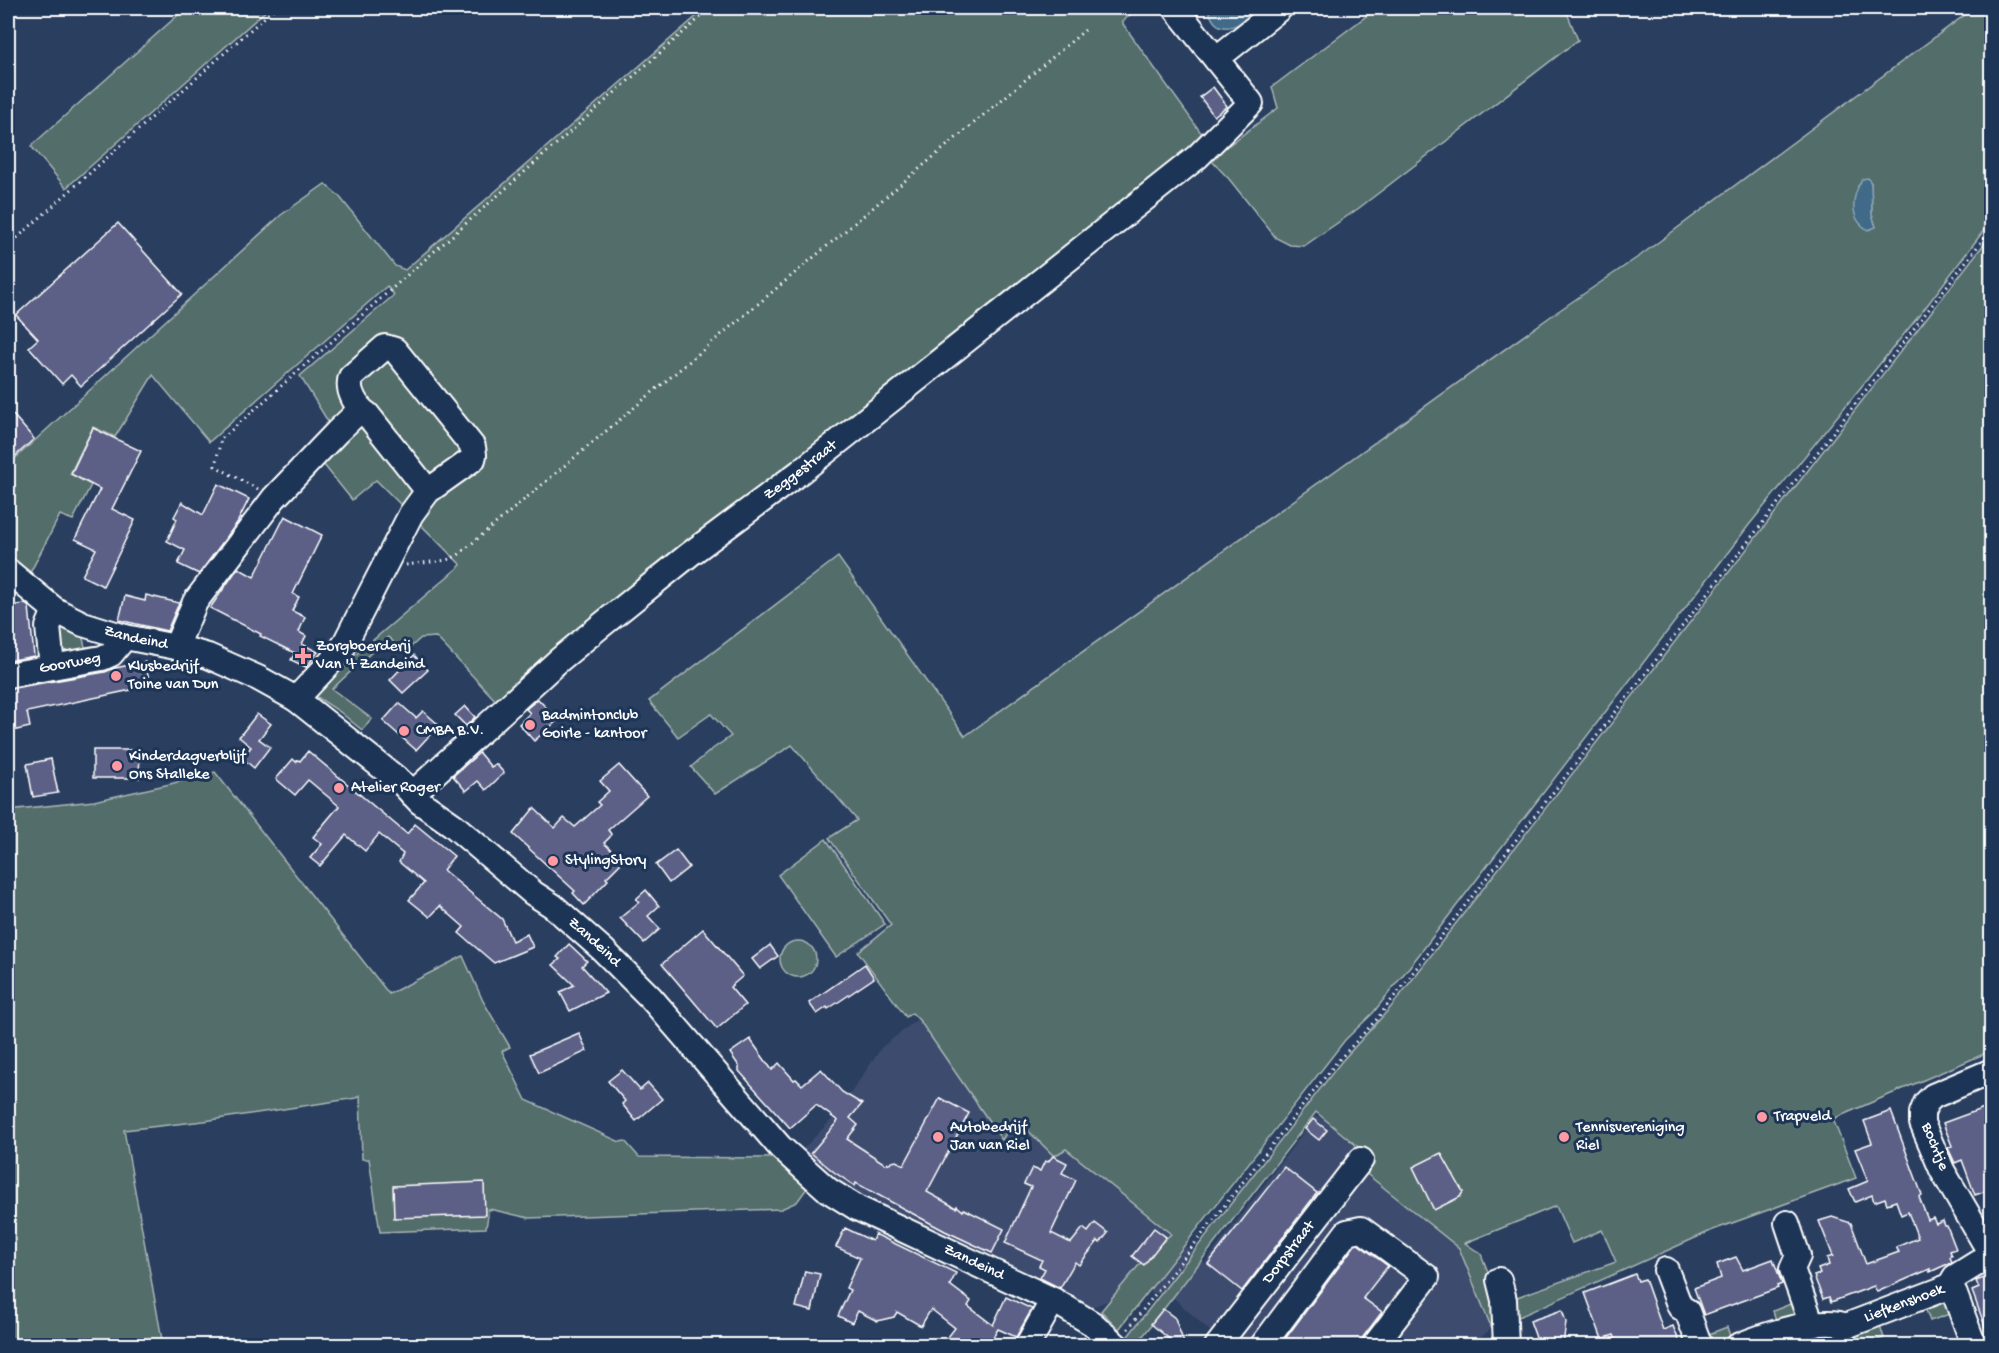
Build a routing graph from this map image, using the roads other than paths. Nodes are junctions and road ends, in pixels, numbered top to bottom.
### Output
1 (1280, 8) edge
2 (1176, 9) dead end
3 (1216, 59) junction
4 (360, 410) junction
5 (428, 491) junction
6 (8, 571) edge
7 (55, 610) junction
8 (125, 637) junction
9 (176, 647) junction
10 (52, 667) junction
11 (8, 675) edge
12 (296, 699) junction
13 (412, 794) junction
14 (1992, 1071) edge
15 (1361, 1160) dead end
16 (1787, 1223) dead end
17 (1991, 1254) edge
18 (1666, 1270) dead end
19 (1499, 1280) dead end
20 (1951, 1284) junction
21 (1053, 1300) junction
22 (1812, 1325) junction
23 (1850, 1336) edge
24 (1226, 1342) edge
25 (1116, 1345) edge
26 (1027, 1346) edge
27 (1262, 1346) edge
28 (1374, 1346) edge
29 (1506, 1346) edge
30 (1700, 1346) edge
31 (1738, 1346) edge
32 (1974, 1346) edge

1 - 3 street
2 - 3 street
3 - 13 street, Zeggestraat
4 - 5 street
4 - 5 street
4 - 9 street
5 - 12 street
6 - 7 street, Zandeind
7 - 8 street, Zandeind
7 - 10 street
8 - 9 street, Zandeind
8 - 10 street, Goorweg
9 - 12 street, Zandeind
10 - 11 street, Goorweg
12 - 13 street, Zandeind
13 - 21 street, Zandeind
14 - 17 street, Bochtje
15 - 24 street, Dorpstraat
16 - 22 street
17 - 20 street, Liefkenshoek
18 - 30 street
19 - 29 street
20 - 23 street, Liefkenshoek
20 - 32 street
21 - 25 street
21 - 26 street
22 - 23 street, Liefkenshoek
22 - 31 street, Liefkenshoek
27 - 28 street

